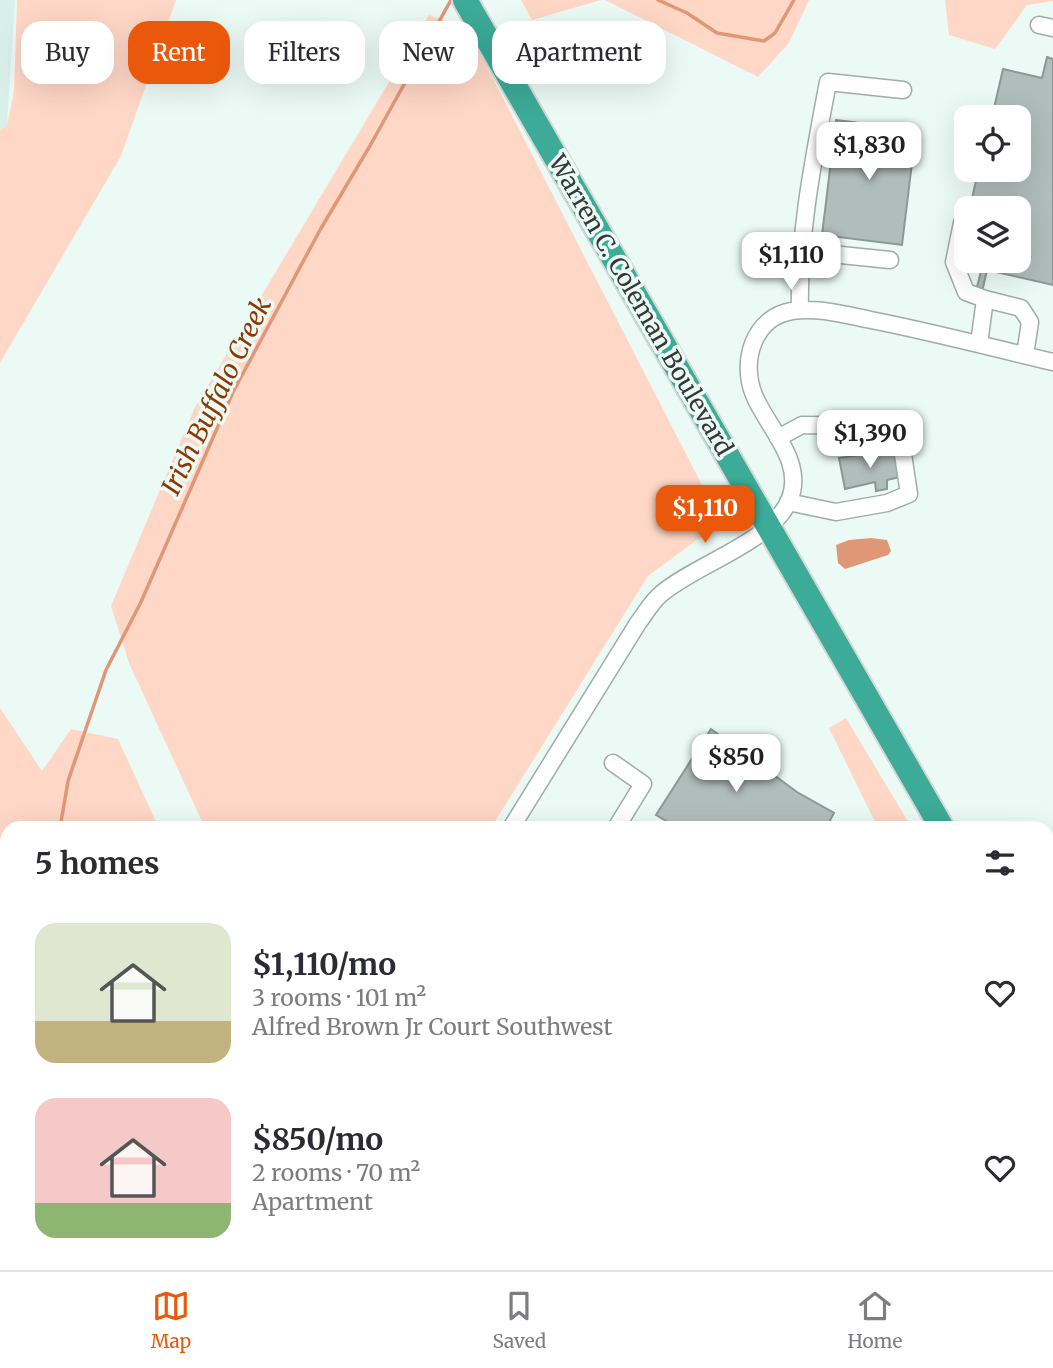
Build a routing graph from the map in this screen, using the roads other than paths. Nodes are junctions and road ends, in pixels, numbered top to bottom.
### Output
1 (465, 0) edge
2 (903, 90) dead end
3 (802, 251) junction
4 (890, 260) dead end
5 (958, 273) edge
6 (985, 299) junction
7 (800, 310) junction
8 (979, 344) junction
9 (1024, 355) junction
10 (1053, 362) edge
11 (778, 438) junction
12 (788, 502) junction
13 (769, 527) junction
14 (612, 764) dead end
15 (515, 821) edge
16 (621, 821) edge
17 (938, 821) edge

1 - 13 highway, Warren C. Coleman Boulevard
2 - 3 street
3 - 4 street
3 - 7 street
5 - 6 street
6 - 8 street
6 - 9 street
7 - 8 street
7 - 11 street
8 - 9 street
9 - 10 street
11 - 12 street
11 - 12 street
12 - 13 street
13 - 15 street
13 - 17 highway, Warren C. Coleman Boulevard
14 - 16 street

